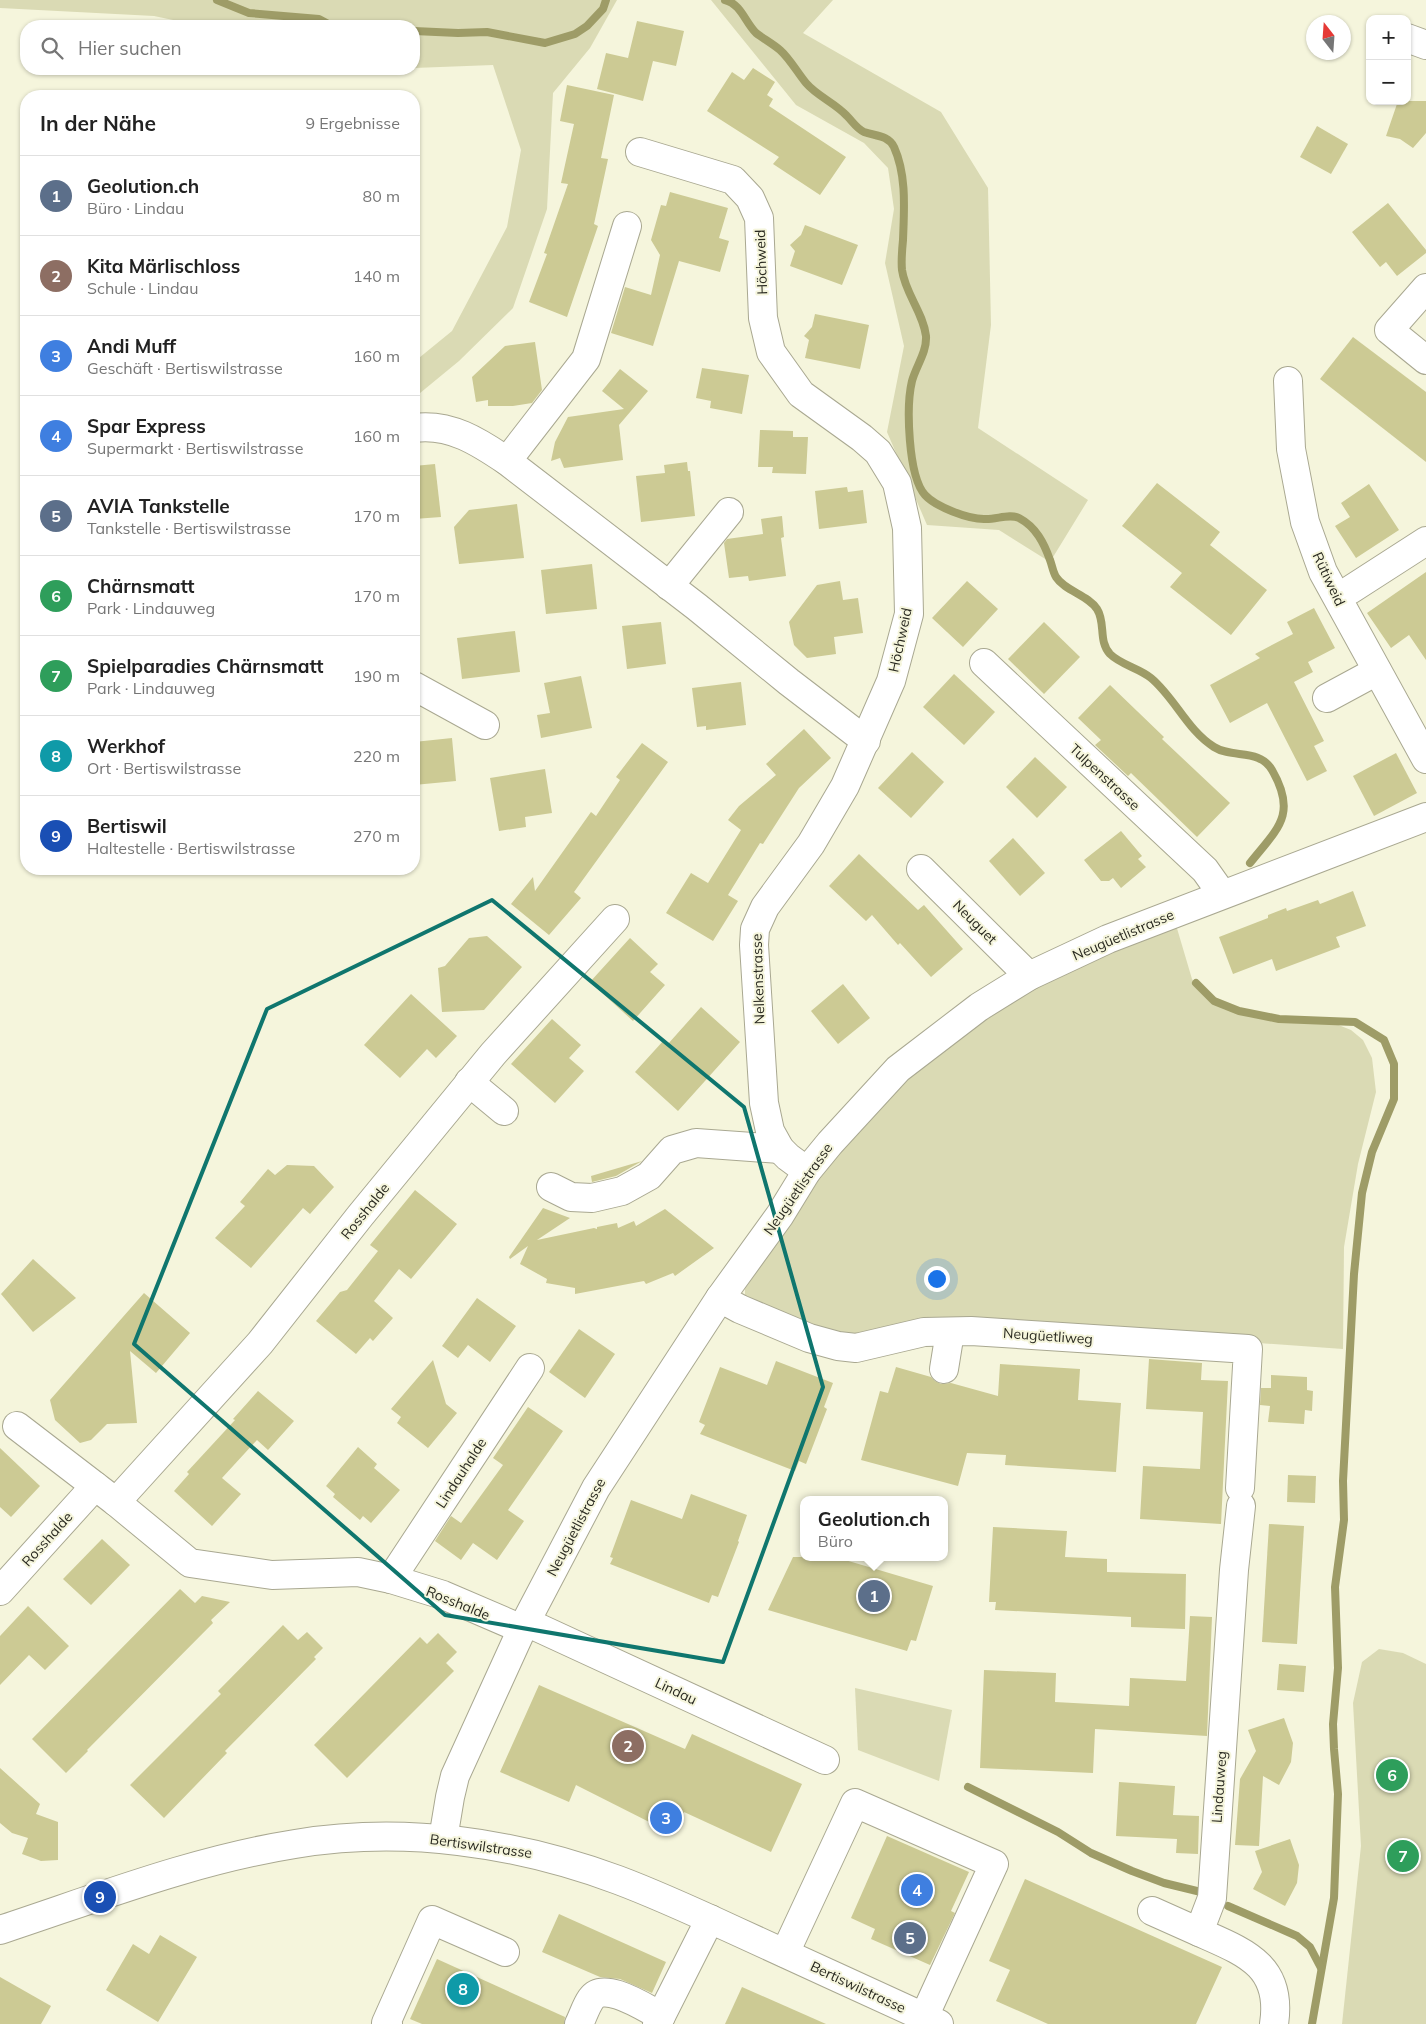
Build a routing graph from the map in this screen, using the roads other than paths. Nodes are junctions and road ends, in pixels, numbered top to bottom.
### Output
1 (1411, 39) edge
2 (1426, 45) edge
3 (640, 152) dead end
4 (627, 226) dead end
5 (1426, 288) edge
6 (1426, 360) edge
7 (1288, 381) dead end
8 (420, 428) edge
9 (507, 461) junction
10 (729, 512) dead end
11 (1426, 541) edge
12 (669, 586) junction
13 (1350, 590) dead end
14 (984, 663) dead end
15 (1377, 671) junction
16 (420, 689) edge
17 (1327, 698) dead end
18 (485, 725) dead end
19 (866, 741) junction
20 (1426, 759) edge
21 (1426, 817) edge
22 (921, 869) dead end
23 (1222, 894) junction
24 (615, 920) dead end
25 (1029, 976) junction
26 (470, 1082) junction
27 (504, 1112) dead end
28 (780, 1149) junction
29 (807, 1171) junction
30 (551, 1188) dead end
31 (720, 1298) junction
32 (950, 1332) junction
33 (530, 1368) dead end
34 (944, 1369) dead end
35 (16, 1426) dead end
36 (106, 1494) junction
37 (1241, 1497) joint
38 (391, 1579) junction
39 (0, 1592) edge
40 (524, 1626) junction
41 (825, 1760) dead end
42 (443, 1839) junction
43 (1152, 1911) dead end
44 (710, 1919) junction
45 (0, 1930) edge
46 (1198, 1932) junction
47 (505, 1952) dead end
48 (785, 1953) junction
49 (659, 2020) edge
50 (931, 2020) edge
51 (580, 2022) edge
52 (388, 2024) edge
53 (1274, 2024) edge

1 - 2 street
3 - 19 street, Höchweid
4 - 9 street
5 - 6 street
7 - 15 street, Rütiweid
8 - 9 street
9 - 12 street
10 - 12 street
11 - 13 street
12 - 19 street
14 - 23 street, Tulpenstrasse
15 - 17 street
15 - 20 street, Rütiweid
16 - 18 street
19 - 28 street, Nelkenstrasse
21 - 23 street, Neugüetlistrasse
22 - 25 street, Neuguet
23 - 25 street, Neugüetlistrasse
24 - 26 street, Rosshalde
25 - 29 street, Neugüetlistrasse
26 - 27 street
26 - 36 street, Rosshalde
28 - 29 street, Nelkenstrasse
28 - 30 street
29 - 31 street, Neugüetlistrasse
31 - 32 street, Neugüetliweg
31 - 40 street, Neugüetlistrasse
32 - 34 street
32 - 37 street, Neugüetliweg
33 - 38 street, Lindauhalde
35 - 36 street, Rosshalde
36 - 38 street, Rosshalde
36 - 39 street, Rosshalde
37 - 46 street, Lindauweg
38 - 40 street, Rosshalde
40 - 41 street, Lindau
40 - 42 street, Neugüetlistrasse
42 - 44 street, Bertiswilstrasse
42 - 45 street, Bertiswilstrasse
43 - 46 street
44 - 48 street, Bertiswilstrasse
44 - 49 street
46 - 53 street
47 - 52 street
48 - 50 street, Bertiswilstrasse
48 - 50 street
49 - 51 street

